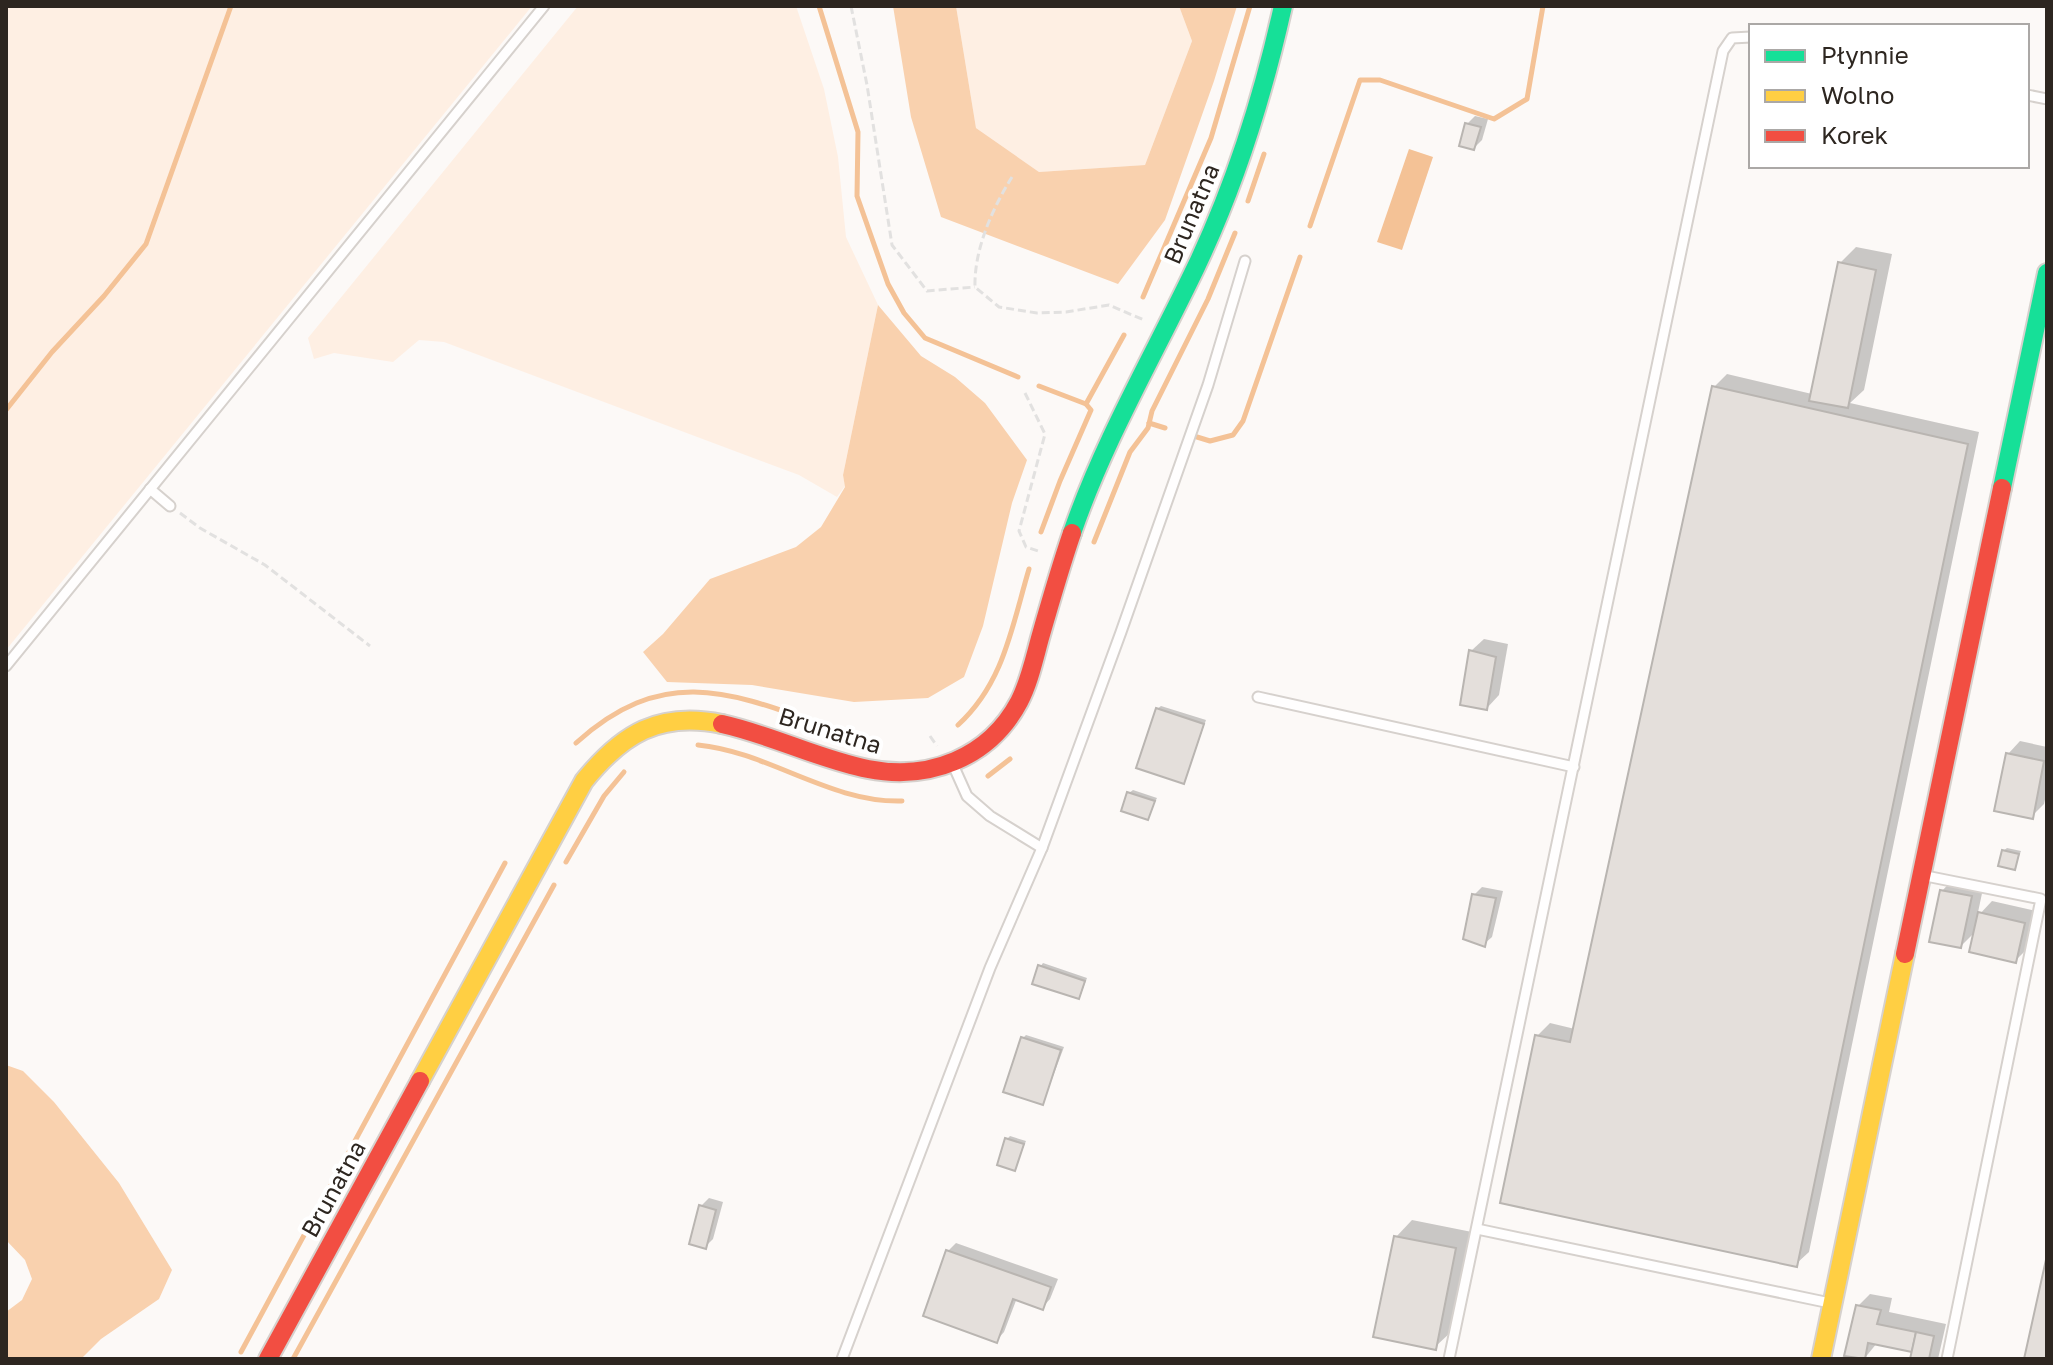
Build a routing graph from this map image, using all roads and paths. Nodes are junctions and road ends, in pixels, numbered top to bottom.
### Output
1 (544, 6) edge
2 (851, 6) edge
3 (1283, 6) edge
4 (1749, 37) edge
5 (1012, 177) dead end
6 (1245, 261) dead end
7 (2047, 273) edge
8 (975, 287) junction
9 (1166, 330) junction
10 (1025, 393) dead end
11 (150, 489) junction
12 (170, 506) joint
13 (1063, 559) junction
14 (370, 646) dead end
15 (6, 666) edge
16 (1258, 697) dead end
17 (953, 764) junction
18 (1574, 767) junction
19 (1042, 848) junction
20 (1922, 876) junction
21 (1477, 1229) junction
22 (1834, 1304) junction
23 (268, 1359) edge
24 (842, 1359) edge
25 (1449, 1359) edge
26 (1821, 1359) edge
27 (1947, 1359) edge

1 - 11 lane
2 - 8 path
3 - 9 street, Brunatna
4 - 18 lane
5 - 8 path
6 - 19 lane
7 - 20 street
8 - 9 path
9 - 13 street, Brunatna
10 - 13 path
11 - 12 lane
11 - 15 lane
12 - 14 path
13 - 17 street, Brunatna
16 - 18 lane
17 - 19 lane
17 - 23 street, Brunatna
18 - 21 lane
19 - 24 lane
20 - 22 street
20 - 27 lane
21 - 22 lane
21 - 25 lane
22 - 26 street

